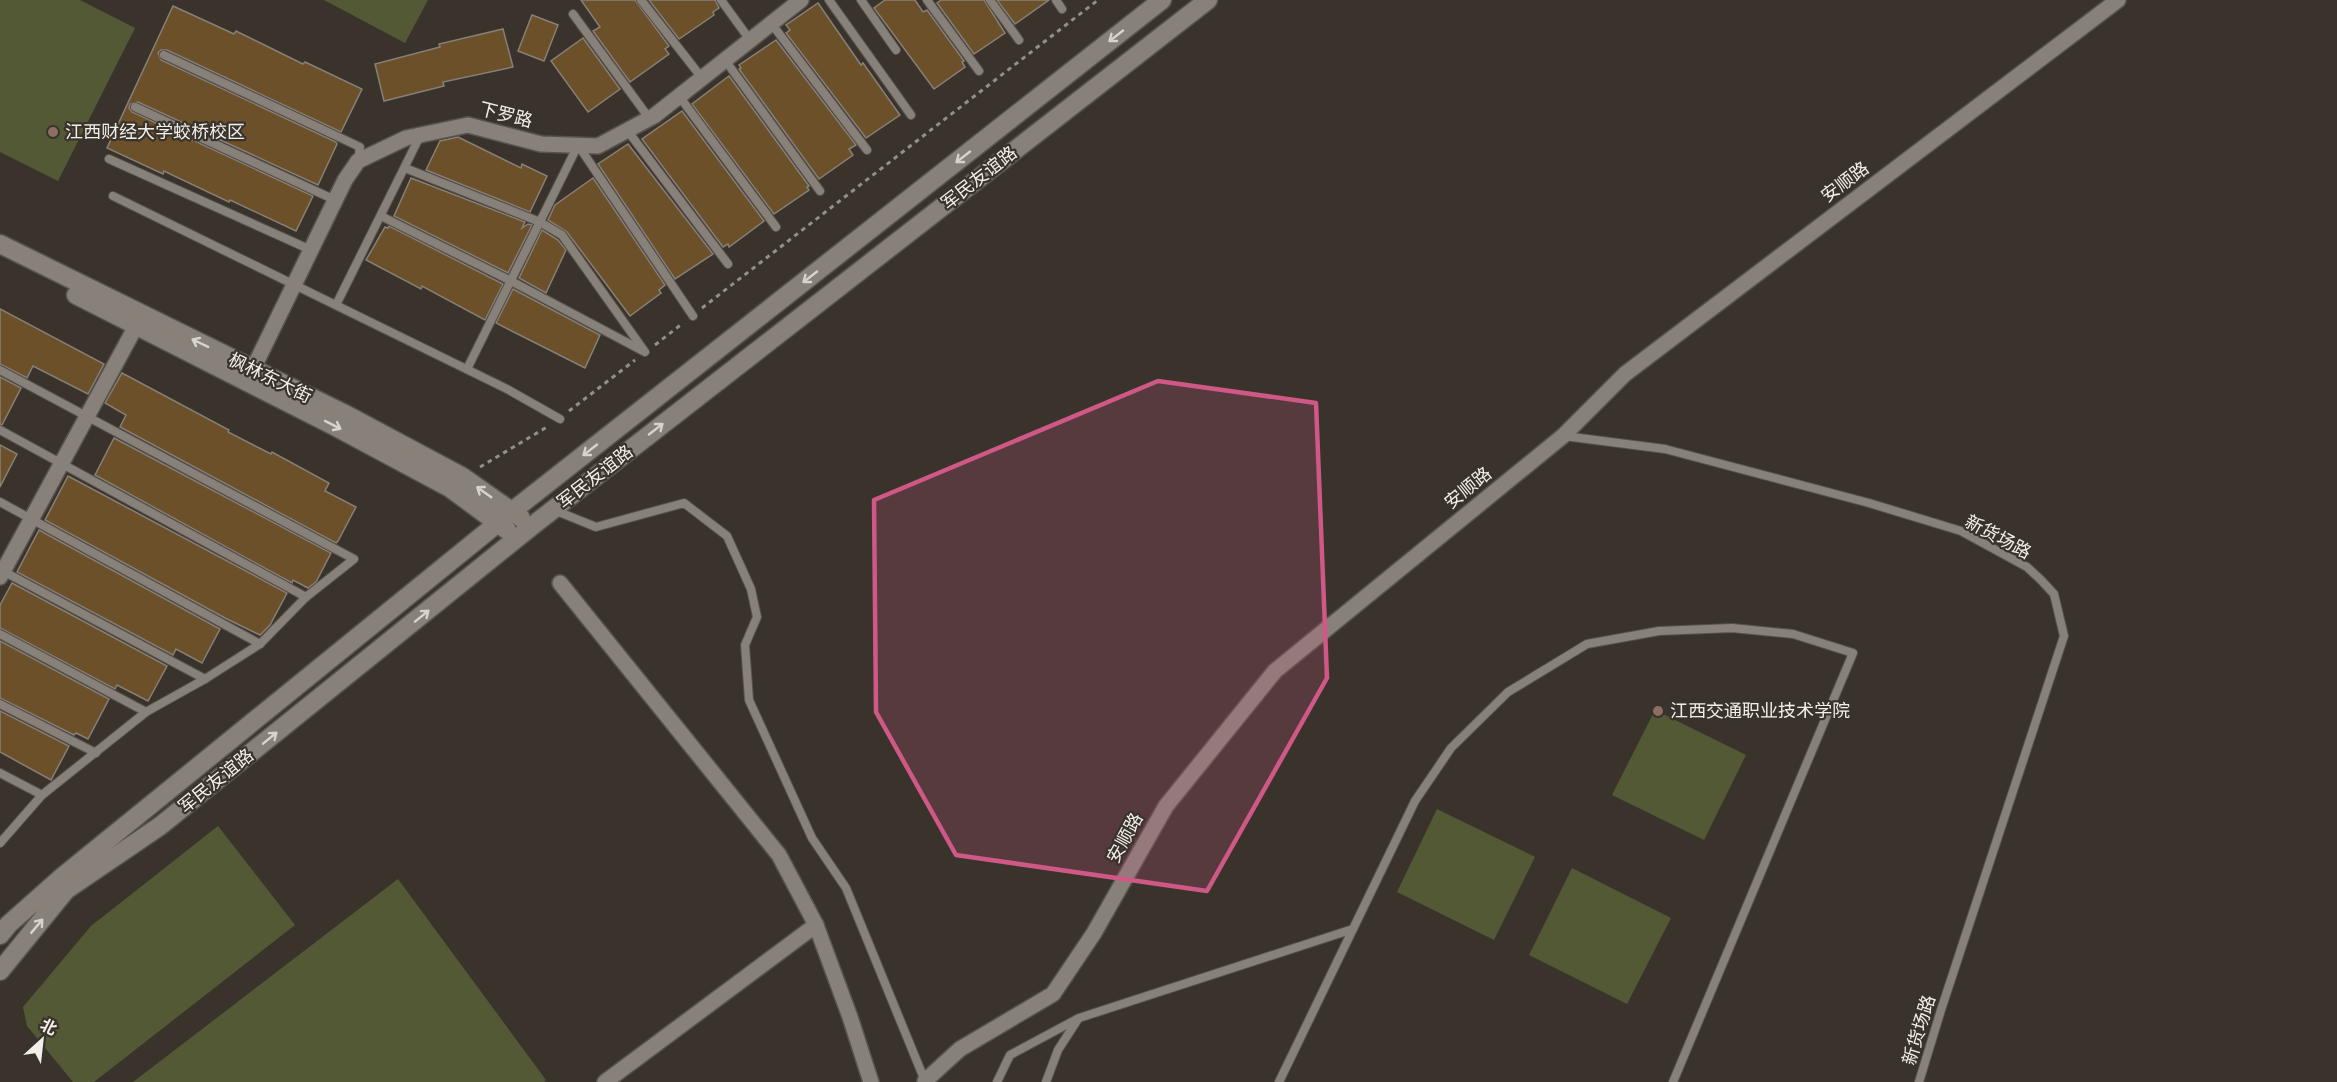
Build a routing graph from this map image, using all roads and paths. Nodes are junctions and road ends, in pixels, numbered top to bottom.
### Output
1 (641, 0) edge
2 (720, 0) edge
3 (829, 0) edge
4 (861, 0) edge
5 (927, 0) edge
6 (990, 0) edge
7 (1056, 0) edge
8 (1098, 0) edge
9 (1162, 0) edge
10 (1208, 0) edge
11 (2118, 0) edge
12 (794, 2) edge
13 (1062, 9) dead end
14 (573, 14) dead end
15 (771, 23) junction
16 (750, 40) junction
17 (1019, 40) dead end
18 (896, 50) dead end
19 (164, 55) dead end
20 (725, 60) junction
21 (979, 71) dead end
22 (702, 78) junction
23 (679, 96) junction
24 (135, 107) dead end
25 (911, 115) dead end
26 (649, 118) junction
27 (627, 130) junction
28 (421, 135) junction
29 (578, 145) junction
30 (867, 150) dead end
31 (109, 159) dead end
32 (358, 161) junction
33 (405, 168) junction
34 (820, 191) dead end
35 (113, 196) dead end
36 (335, 200) junction
37 (381, 216) junction
38 (540, 222) junction
39 (776, 227) dead end
40 (0, 244) edge
41 (311, 250) junction
42 (0, 255) edge
43 (728, 264) dead end
44 (511, 281) junction
45 (294, 285) junction
46 (336, 305) junction
47 (693, 316) junction
48 (136, 326) junction
49 (645, 352) junction
50 (252, 369) junction
51 (467, 369) junction
52 (0, 370) edge
53 (87, 416) junction
54 (560, 419) junction
55 (0, 430) edge
56 (1563, 436) junction
57 (62, 464) junction
58 (463, 477) junction
59 (0, 502) edge
60 (553, 510) junction
61 (512, 512) junction
62 (31, 519) junction
63 (497, 523) junction
64 (532, 526) junction
65 (517, 538) junction
66 (1, 573) edge
67 (560, 583) dead end
68 (306, 597) junction
69 (0, 634) edge
70 (260, 644) junction
71 (205, 679) junction
72 (0, 704) edge
73 (146, 712) junction
74 (96, 753) junction
75 (0, 772) edge
76 (42, 795) junction
77 (2, 839) edge
78 (816, 925) junction
79 (1353, 929) junction
80 (0, 935) edge
81 (0, 971) edge
82 (1079, 1018) junction
83 (925, 1081) edge
84 (605, 1082) edge
85 (871, 1082) edge
86 (997, 1082) edge
87 (1046, 1082) edge
88 (1279, 1082) edge
89 (1673, 1082) edge
90 (1919, 1082) edge

1 - 22 lane
2 - 16 lane
3 - 25 lane
4 - 18 lane
5 - 21 lane
6 - 17 lane
7 - 13 lane
8 - 47 path
9 -> 61 street, 军民友谊路
60 -> 10 street, 军民友谊路
11 - 56 street, 安顺路
12 - 15 street, 下罗路
14 - 26 lane
15 - 16 street, 下罗路
15 - 30 lane
16 - 20 street, 下罗路
19 - 32 lane
20 - 22 street, 下罗路
20 - 34 lane
22 - 23 street, 下罗路
23 - 26 street, 下罗路
23 - 39 lane
24 - 36 lane
26 - 27 street, 下罗路
27 - 29 street, 下罗路
27 - 43 lane
28 - 29 street, 下罗路
28 - 32 street, 下罗路
28 - 33 lane
29 - 38 lane
29 - 47 lane
31 - 41 lane
32 - 36 street
33 - 37 lane
33 - 38 lane
35 - 45 lane
36 - 41 street
37 - 44 lane
37 - 46 lane
38 - 44 lane
38 - 49 lane
50 -> 40 street, 枫林东大街
41 - 45 street
42 - 48 street, 枫林东大街
44 - 49 lane
44 - 51 lane
45 - 46 lane
45 - 50 street
46 - 51 lane
47 - 49 path
48 - 53 street
48 -> 63 street, 枫林东大街
49 - 54 path
50 - 58 street, 枫林东大街
51 - 54 lane
52 - 53 lane
53 - 57 street
53 - 68 lane
54 - 58 path
55 - 57 lane
56 - 83 street, 安顺路
56 - 90 lane, 新货场路
57 - 62 street
57 - 68 lane
61 -> 58 street, 枫林东大街
59 - 62 lane
60 - 64 street, 军民友谊路
60 - 83 lane
61 - 63 street, 军民友谊路
61 - 64 street, 枫林东大街
62 - 66 street
62 - 70 lane
63 - 65 street, 枫林东大街
63 - 80 street, 军民友谊路
64 - 65 street, 军民友谊路
81 -> 65 street, 军民友谊路
66 - 71 lane
67 - 78 street
68 - 70 lane
69 - 73 lane
70 - 71 lane
71 - 73 lane
72 - 74 lane
73 - 74 lane
74 - 76 lane
75 - 76 lane
76 - 77 lane
78 - 84 street
78 - 85 street
79 - 82 lane
79 - 88 lane
79 - 89 lane
82 - 86 lane
82 - 87 lane

